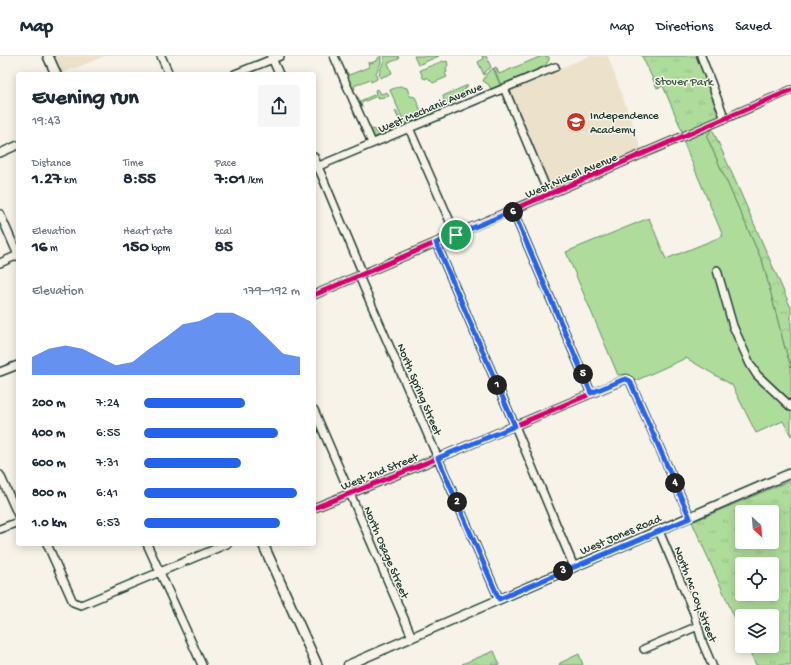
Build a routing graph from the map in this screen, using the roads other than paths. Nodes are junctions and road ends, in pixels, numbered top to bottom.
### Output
1 (48, 56) edge
2 (161, 56) edge
3 (280, 56) edge
4 (334, 56) edge
5 (701, 56) edge
6 (272, 57) edge
7 (555, 67) dead end
8 (55, 72) edge
9 (168, 72) edge
10 (239, 72) edge
11 (278, 72) edge
12 (504, 88) junction
13 (791, 90) edge
14 (725, 119) junction
15 (409, 128) junction
16 (372, 143) junction
17 (16, 146) edge
18 (0, 153) edge
19 (316, 167) edge
20 (548, 195) junction
21 (513, 211) junction
22 (0, 214) edge
23 (456, 235) junction
24 (436, 243) junction
25 (16, 250) edge
26 (16, 256) edge
27 (0, 263) edge
28 (718, 270) dead end
29 (361, 275) junction
30 (316, 294) edge
31 (16, 366) edge
32 (0, 372) edge
33 (591, 393) junction
34 (791, 407) edge
35 (316, 415) edge
36 (515, 426) junction
37 (438, 458) junction
38 (791, 473) edge
39 (0, 475) edge
40 (350, 494) junction
41 (316, 507) edge
42 (16, 511) edge
43 (690, 518) junction
44 (16, 523) edge
45 (0, 529) edge
46 (659, 531) junction
47 (48, 546) edge
48 (148, 546) edge
49 (222, 546) edge
50 (264, 546) edge
51 (574, 567) junction
52 (160, 572) junction
53 (499, 599) junction
54 (698, 626) junction
55 (412, 637) junction
56 (644, 649) dead end
57 (202, 665) edge
58 (317, 665) edge
59 (348, 665) edge
60 (712, 665) edge

1 - 8 main road
2 - 9 street
3 - 6 street
4 - 16 street
5 - 14 street
6 - 10 street
6 - 11 street
7 - 12 street, West Mechanic Avenue
12 - 15 street, West Mechanic Avenue
12 - 20 street
13 - 14 street, West Nickell Avenue
14 - 20 street, West Nickell Avenue
15 - 16 street, West Mechanic Avenue
15 - 23 street
16 - 19 street, West Mechanic Avenue
17 - 18 street
19 - 29 street, North Spring Street
20 - 21 street, West Nickell Avenue
21 - 23 street, West Nickell Avenue
21 - 33 street
22 - 25 street
23 - 24 street, West Nickell Avenue
24 - 29 street, West Nickell Avenue
24 - 36 street
26 - 27 street
28 - 34 street
29 - 30 street, West Nickell Avenue
29 - 37 street, North Spring Street
31 - 32 street
33 - 36 street, West 2nd Street
33 - 43 street, West 2nd Street
35 - 40 street, North Osage Street
36 - 37 street, West 2nd Street
36 - 51 street
37 - 40 street, West 2nd Street
37 - 53 street, North Spring Street
38 - 43 street, West Jones Road
39 - 42 street
40 - 41 street, West 2nd Street
40 - 55 street, North Osage Street
43 - 46 street, West Jones Road
44 - 45 street
46 - 51 street, West Jones Road
46 - 54 street, North Mc Coy Street
47 - 52 street
48 - 52 street
49 - 52 street
50 - 58 main road
51 - 53 street, West Jones Road
52 - 57 street
53 - 55 street, West Jones Road
54 - 56 street
54 - 60 street, North Mc Coy Street
55 - 59 street, West Jones Road

